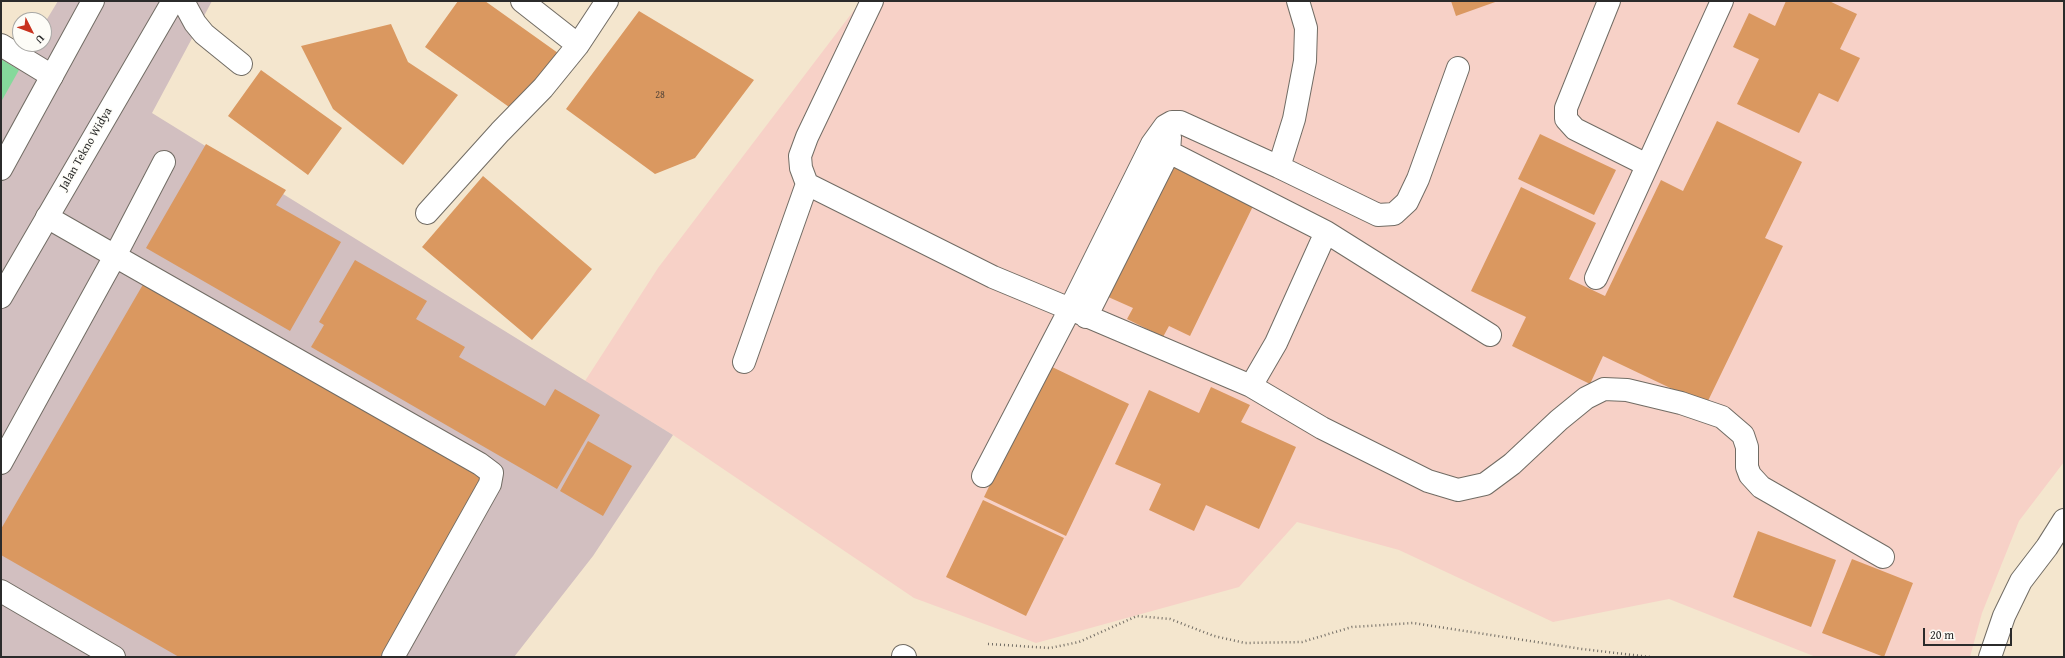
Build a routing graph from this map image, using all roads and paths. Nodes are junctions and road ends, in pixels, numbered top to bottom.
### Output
1 (93, 1) edge
2 (173, 1) edge
3 (183, 1) edge
4 (522, 1) edge
5 (608, 1) edge
6 (872, 1) edge
7 (1298, 1) edge
8 (1608, 1) edge
9 (1722, 1) edge
10 (1, 45) edge
11 (578, 45) junction
12 (240, 64) dead end
13 (1458, 68) dead end
14 (52, 76) junction
15 (1165, 126) junction
16 (1169, 152) junction
17 (164, 162) dead end
18 (1647, 165) junction
19 (1279, 167) junction
20 (1, 168) edge
21 (807, 184) junction
22 (427, 213) dead end
23 (47, 216) junction
24 (1326, 232) junction
25 (115, 256) junction
26 (1596, 278) dead end
27 (1, 297) edge
28 (1078, 313) junction
29 (1490, 335) dead end
30 (744, 362) dead end
31 (1251, 386) junction
32 (1, 463) edge
33 (983, 476) dead end
34 (2064, 520) edge
35 (2056, 550) edge
36 (1883, 557) dead end
37 (1, 591) edge
38 (988, 644) dead end
39 (114, 657) edge
40 (393, 657) edge
41 (1650, 657) edge
42 (1990, 657) edge

1 - 14 main road
2 - 23 main road, Jalan Tekno Widya
3 - 12 main road
4 - 11 main road
5 - 11 main road
6 - 21 main road
7 - 19 main road
8 - 18 main road
9 - 18 main road
10 - 14 main road
11 - 22 main road
13 - 19 main road
14 - 20 main road
15 - 16 main road
15 - 19 main road
15 - 28 main road
16 - 24 main road
16 - 28 main road
17 - 25 main road
18 - 26 main road
21 - 28 main road
21 - 30 main road
23 - 25 main road
23 - 27 main road, Jalan Tekno Widya
24 - 29 main road
24 - 31 main road
25 - 32 main road
25 - 40 main road
28 - 31 main road
28 - 33 main road
31 - 36 main road
34 - 35 main road
35 - 42 main road
37 - 39 main road
38 - 41 path

